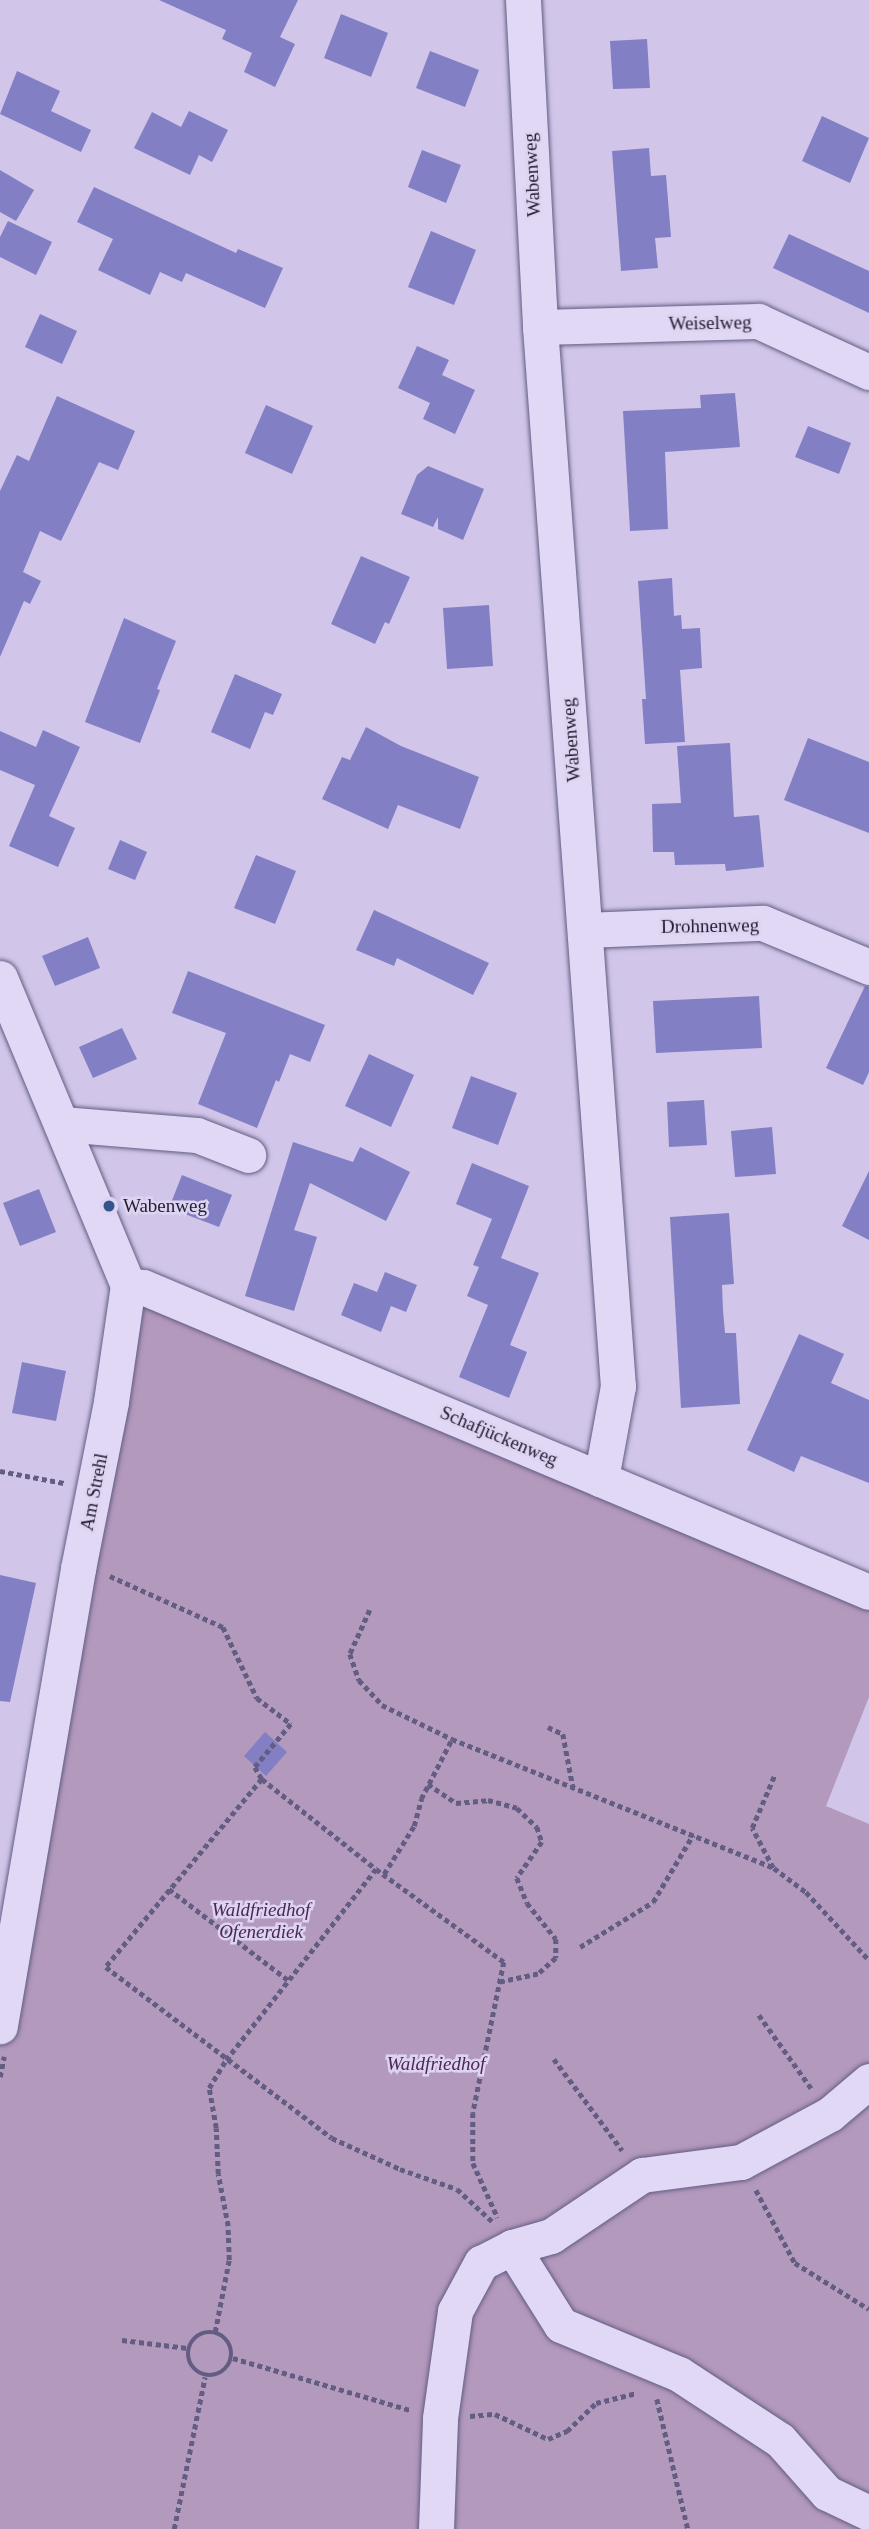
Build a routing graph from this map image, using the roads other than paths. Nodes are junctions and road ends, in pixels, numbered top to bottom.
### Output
1 (523, 0) edge
2 (540, 327) junction
3 (869, 372) edge
4 (585, 930) junction
5 (869, 967) edge
6 (0, 978) edge
7 (62, 1124) junction
8 (248, 1155) dead end
9 (128, 1285) junction
10 (601, 1479) junction
11 (869, 1592) edge
12 (0, 2026) edge
13 (869, 2081) edge
14 (505, 2234) junction
15 (869, 2512) edge
16 (436, 2529) edge

1 - 2 street, Wabenweg
2 - 3 street, Weiselweg
2 - 4 street, Wabenweg
4 - 5 street, Drohnenweg
4 - 10 street, Wabenweg
6 - 7 street
7 - 8 street
7 - 9 street
9 - 10 street, Schafjückenweg
9 - 12 street, Am Strehl
10 - 11 street, Schafjückenweg
13 - 14 street
14 - 15 street
14 - 16 street

